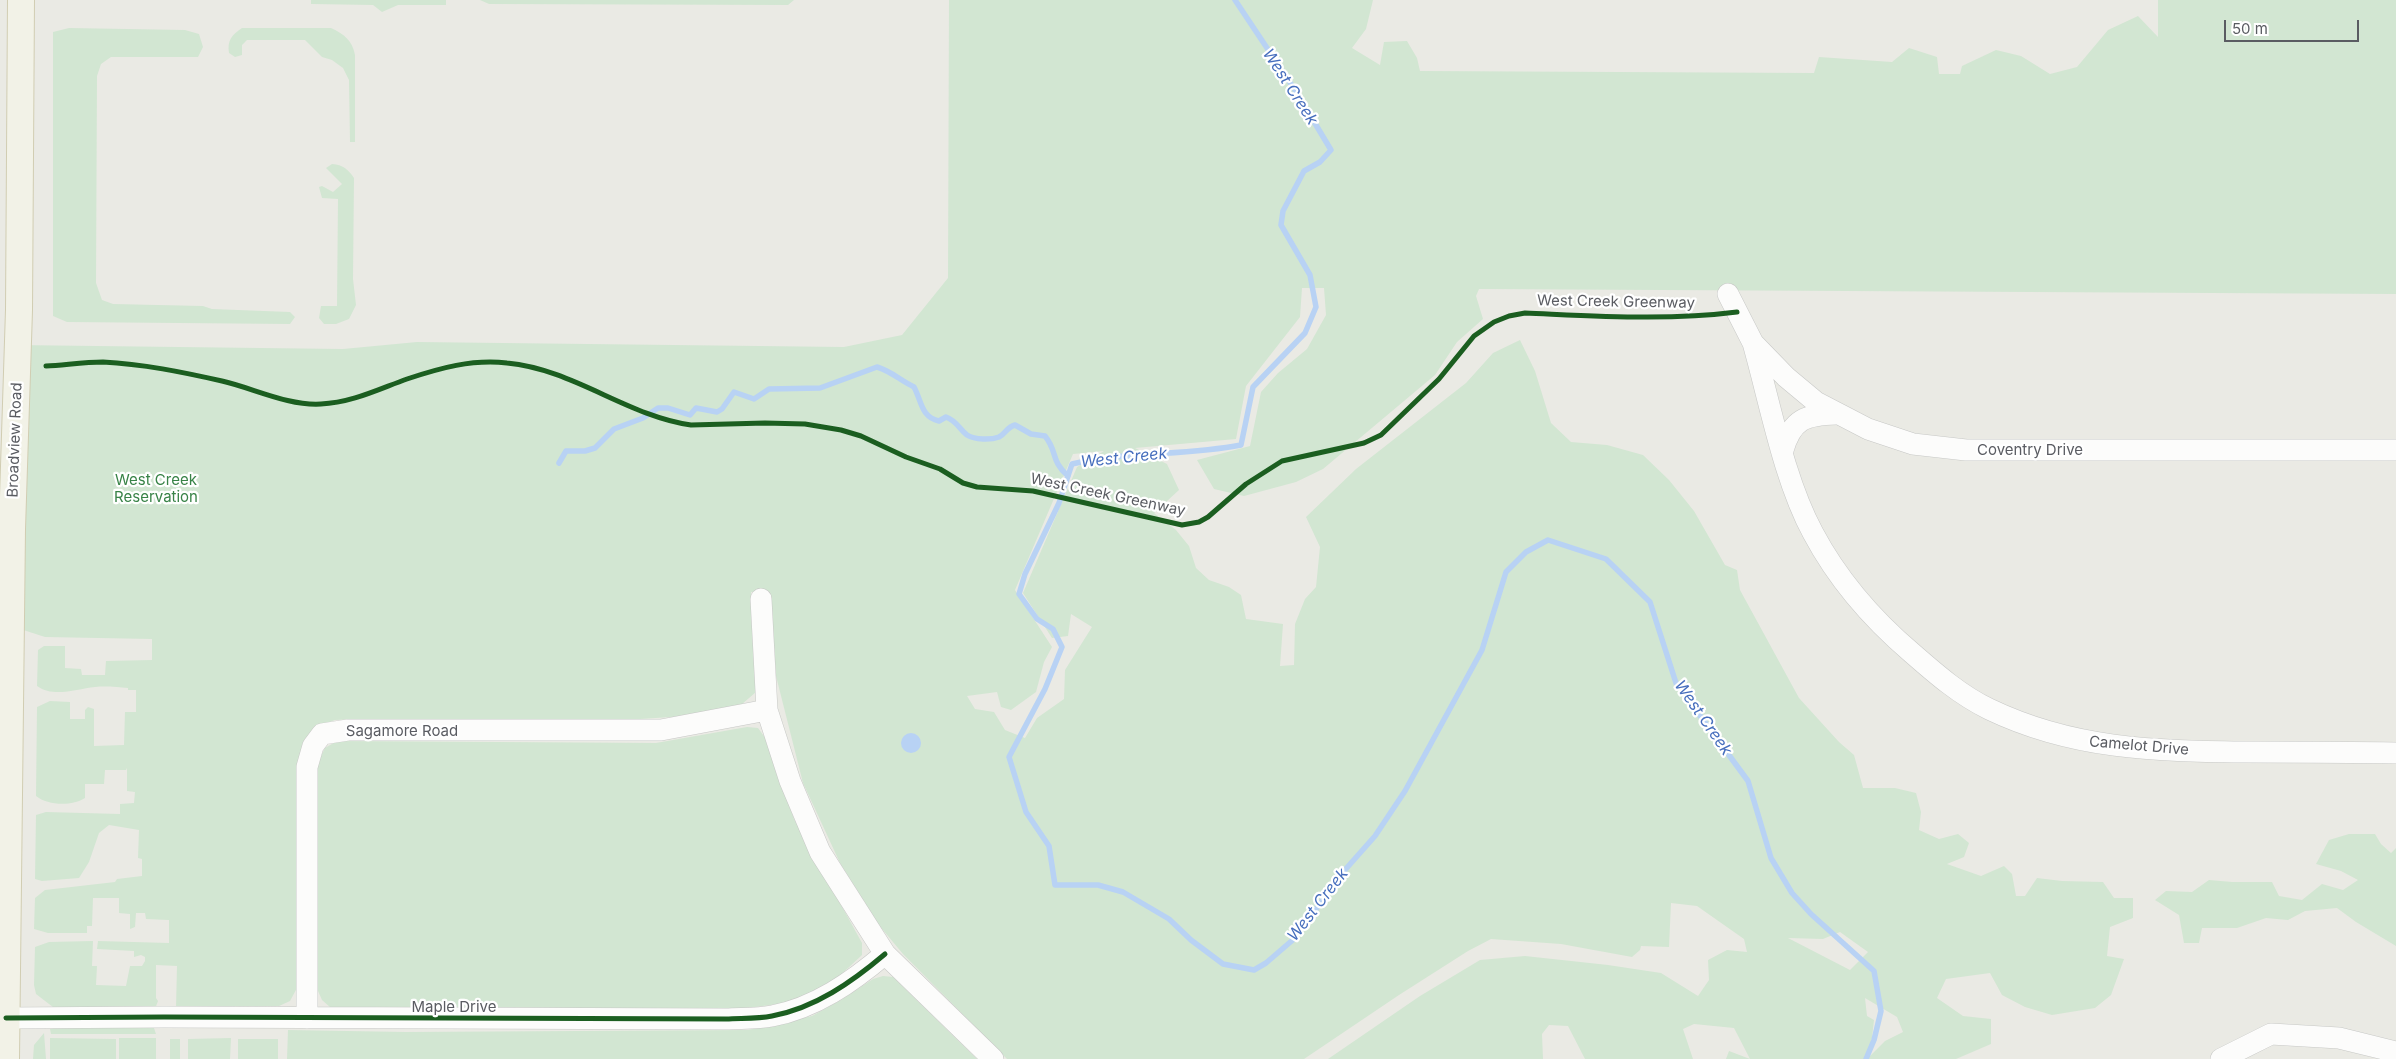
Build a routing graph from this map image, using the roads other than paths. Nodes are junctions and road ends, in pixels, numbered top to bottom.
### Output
1 (21, 0) edge
2 (1728, 294) dead end
3 (1753, 343) junction
4 (1836, 414) junction
5 (1783, 450) junction
6 (2396, 450) edge
7 (6, 529) edge
8 (760, 599) dead end
9 (767, 710) junction
10 (2396, 753) edge
11 (885, 954) junction
12 (6, 1018) junction
13 (307, 1018) junction
14 (2396, 1052) edge
15 (6, 1059) edge
16 (993, 1059) edge
17 (2221, 1059) edge

1 - 7 main road, Broadview Road
2 - 3 street, Coventry Drive
3 - 4 street, Coventry Drive
3 - 5 street, Camelot Drive
4 - 5 street
4 - 6 street, Coventry Drive
5 - 10 street, Camelot Drive
7 - 12 main road, Broadview Road
8 - 9 street
9 - 11 street
9 - 13 street, Sagamore Road
11 - 13 street, Maple Drive
11 - 16 street
12 - 13 street, Maple Drive
12 - 15 main road, Broadview Road
14 - 17 street

